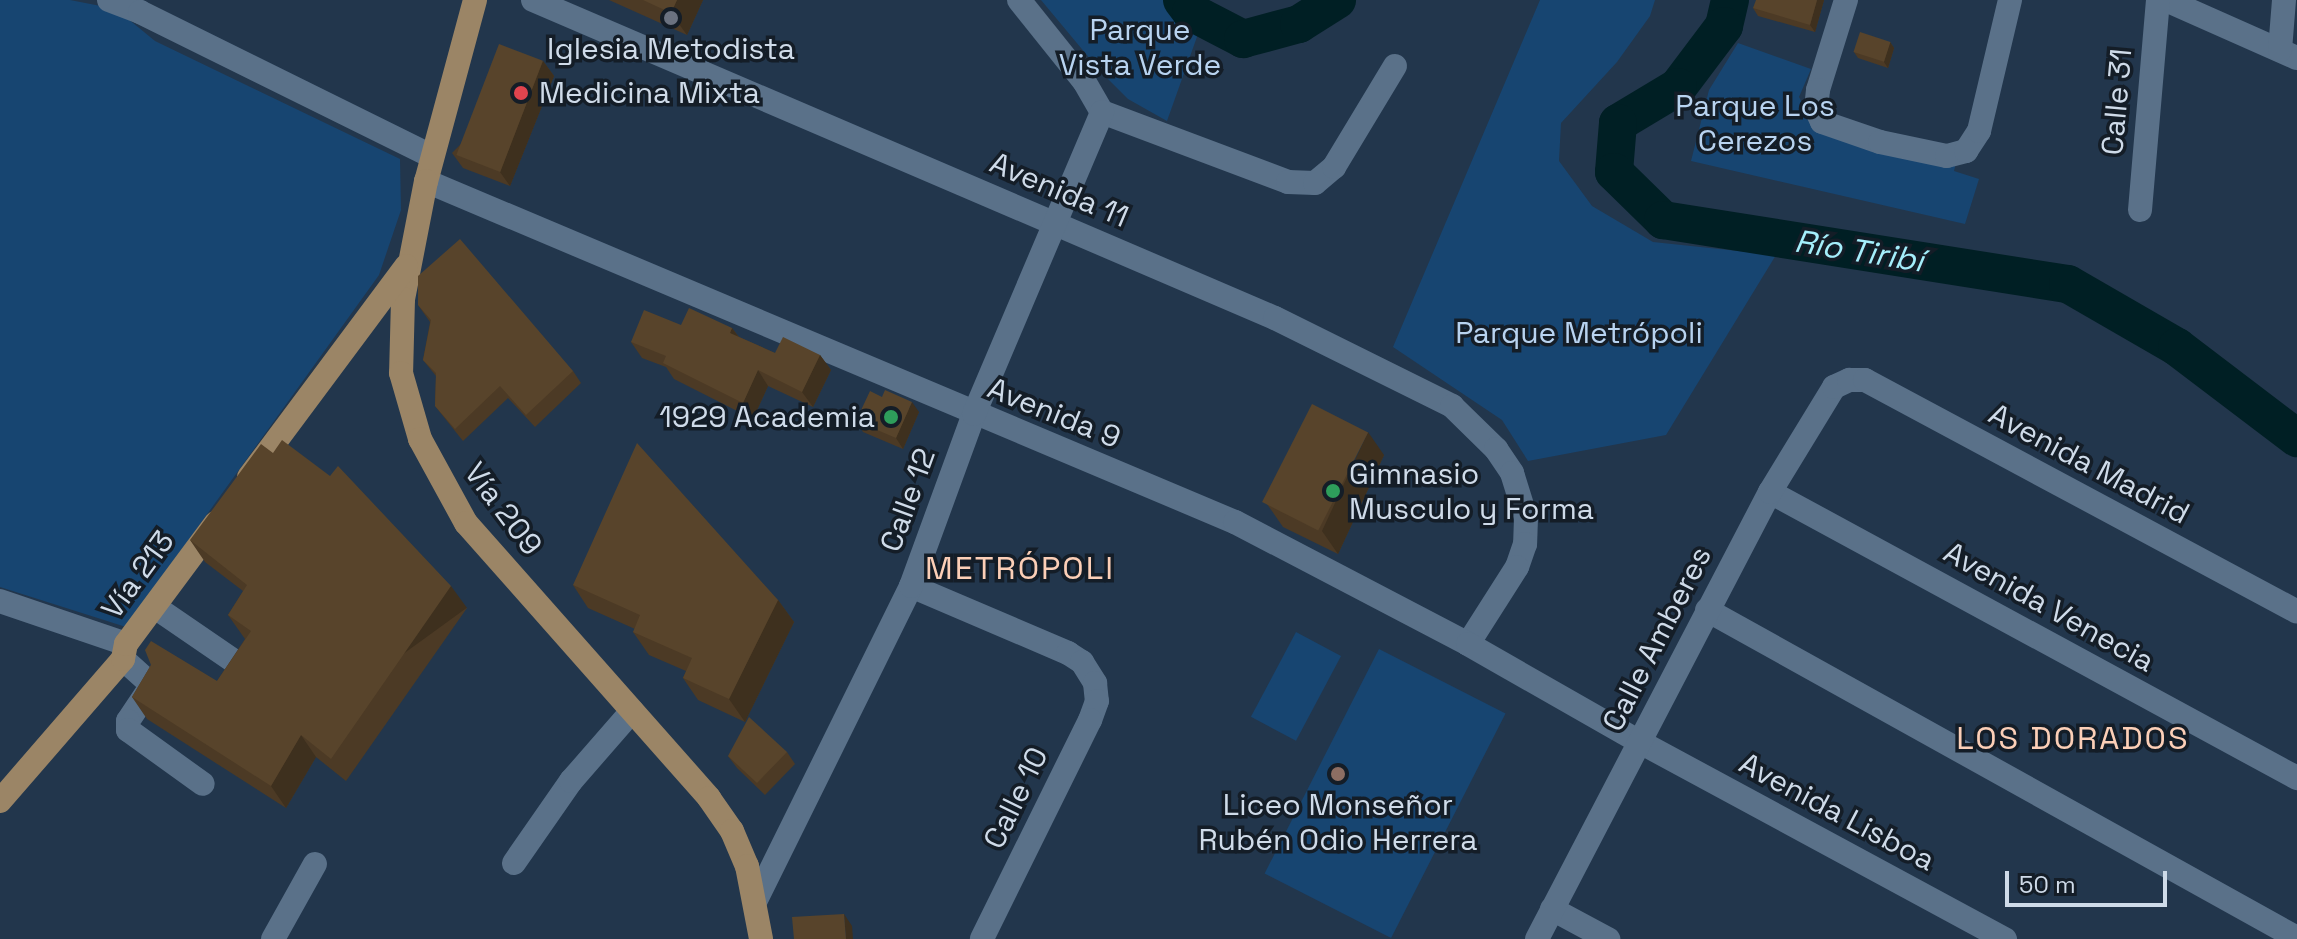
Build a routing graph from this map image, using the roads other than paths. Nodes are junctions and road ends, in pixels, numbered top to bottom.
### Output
1 (109, 0) edge
2 (475, 0) edge
3 (533, 0) edge
4 (1846, 0) edge
5 (2010, 0) edge
6 (2158, 0) edge
7 (2166, 0) edge
8 (2284, 0) edge
9 (1016, 2) edge
10 (2288, 54) edge
11 (1395, 66) dead end
12 (1102, 112) junction
13 (432, 156) junction
14 (426, 181) junction
15 (2140, 210) dead end
16 (1053, 222) junction
17 (408, 265) junction
18 (1849, 380) joint
19 (974, 414) junction
20 (1770, 492) junction
21 (911, 586) junction
22 (0, 601) edge
23 (155, 607) junction
24 (1707, 610) junction
25 (2297, 612) edge
26 (1468, 644) junction
27 (124, 651) junction
28 (234, 661) edge
29 (632, 711) junction
30 (1640, 742) junction
31 (2297, 778) edge
32 (203, 784) dead end
33 (0, 801) edge
34 (514, 863) dead end
35 (315, 864) dead end
36 (755, 902) junction
37 (1552, 909) junction
38 (2297, 938) edge
39 (273, 939) edge
40 (761, 939) edge
41 (982, 939) edge
42 (1537, 939) edge
43 (1608, 939) edge
44 (2005, 939) edge

1 - 13 street
2 - 13 main road, Vía 209
3 - 16 street, Avenida 11
4 - 5 street
6 - 15 street, Calle 31
7 - 10 street
8 - 10 street
9 - 12 street
11 - 12 street
12 - 16 street, Calle 12
13 - 14 main road, Vía 209
14 - 17 main road, Vía 209
14 - 19 street, Avenida 9
16 - 19 street, Calle 12
16 - 26 street, Avenida 11
17 - 23 main road, Vía 213
17 - 29 main road, Vía 209
18 - 20 street, Calle Amberes
18 - 25 street, Avenida Madrid
19 - 21 street, Calle 12
19 - 26 street, Avenida 9
20 - 24 street, Calle Amberes
20 - 31 street, Avenida Venecia
21 - 36 street, Calle 12
21 - 41 street, Calle 10
22 - 27 street
23 - 27 main road, Vía 213
23 - 28 street
24 - 30 street, Calle Amberes
24 - 38 street
26 - 30 street, Avenida 9
27 - 32 street
27 - 33 main road, Vía 213
29 - 34 street
29 - 36 main road, Vía 209
30 - 37 street, Calle Amberes
30 - 44 street, Avenida Lisboa
35 - 39 street
36 - 40 main road, Vía 209
37 - 42 street, Calle Amberes
37 - 43 street

